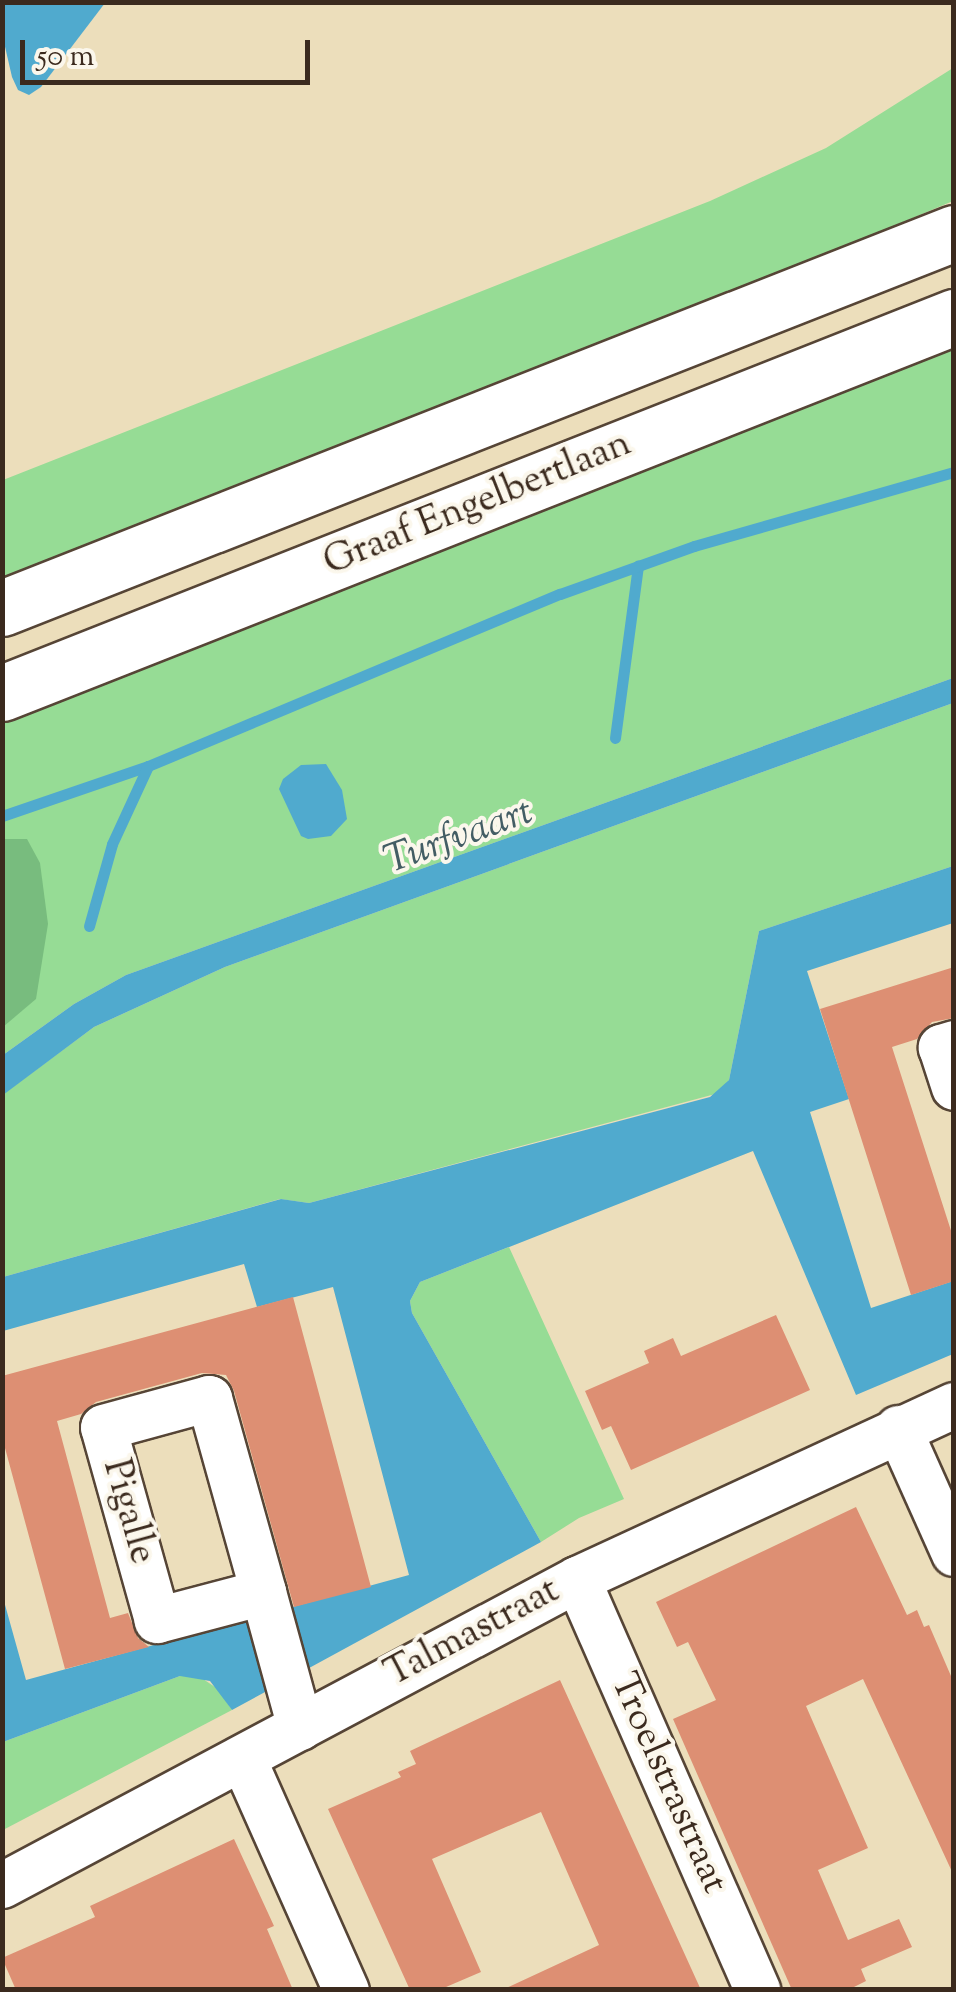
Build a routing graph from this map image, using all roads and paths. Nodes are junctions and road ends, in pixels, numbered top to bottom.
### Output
1 (954, 233) edge
2 (954, 317) edge
3 (2, 608) edge
4 (2, 693) edge
5 (954, 1042) edge
6 (954, 1088) edge
7 (954, 1405) edge
8 (898, 1428) junction
9 (954, 1553) edge
10 (577, 1579) junction
11 (266, 1603) junction
12 (300, 1727) junction
13 (242, 1759) junction
14 (2, 1885) edge
15 (346, 1990) edge
16 (757, 1990) edge

1 - 3 main road, Graaf Engelbertlaan
2 - 4 main road, Graaf Engelbertlaan
5 - 6 street
7 - 8 street, Talmastraat
8 - 9 street
8 - 10 street, Talmastraat
10 - 12 street, Talmastraat
10 - 16 street, Troelstrastraat
11 - 11 street, Pigalle
11 - 12 street, Pigalle
12 - 13 street, Talmastraat
13 - 14 street, Talmastraat
13 - 15 street

